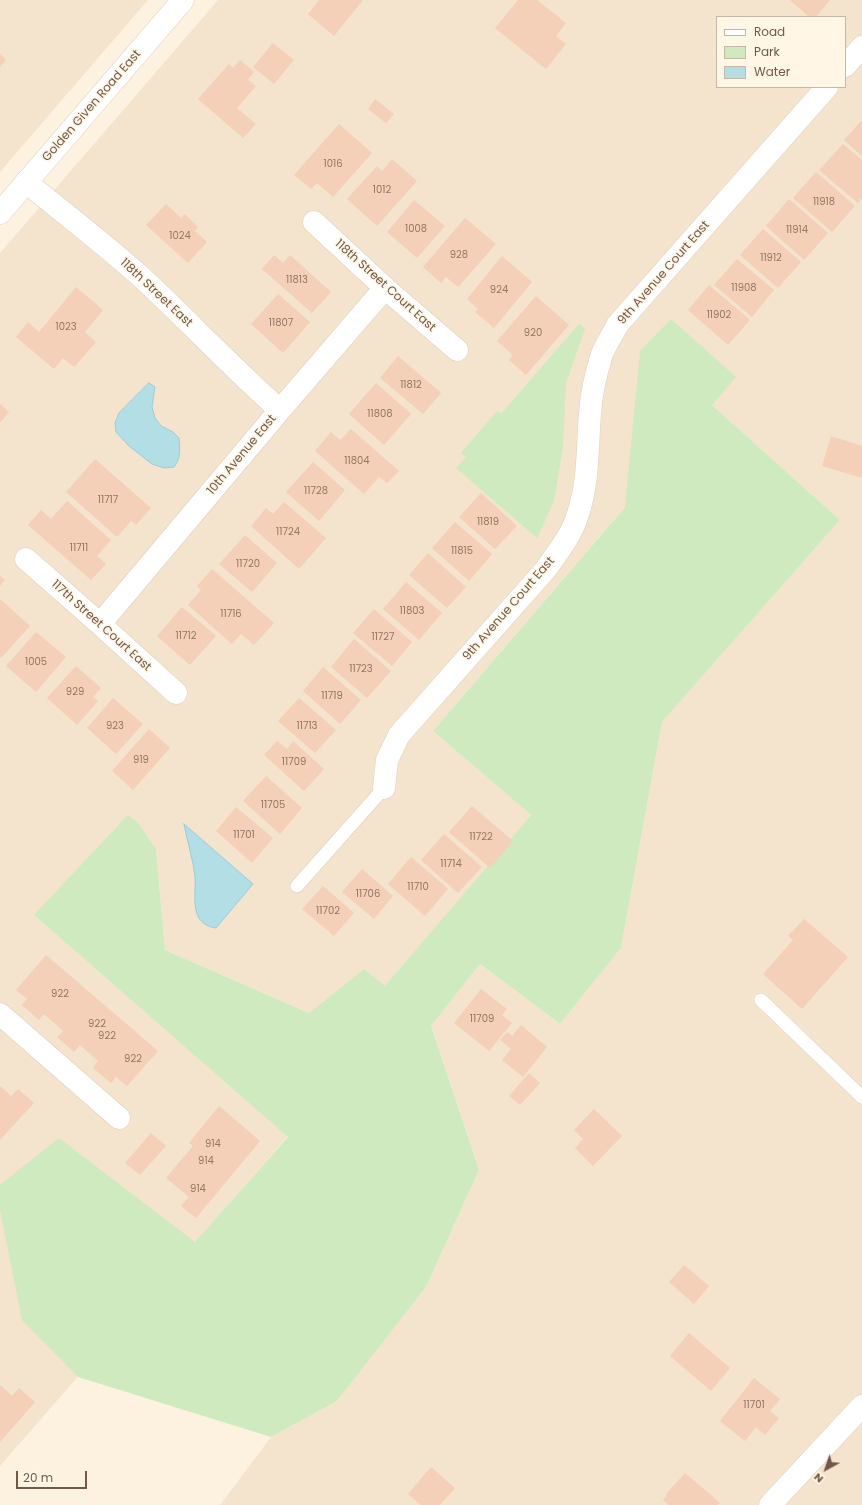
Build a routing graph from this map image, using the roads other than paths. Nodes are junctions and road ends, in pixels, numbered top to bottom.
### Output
1 (183, 0) edge
2 (862, 47) edge
3 (846, 65) edge
4 (826, 88) edge
5 (26, 182) junction
6 (0, 212) edge
7 (314, 222) dead end
8 (385, 288) junction
9 (457, 350) dead end
10 (280, 410) junction
11 (26, 559) dead end
12 (100, 624) junction
13 (176, 693) dead end
14 (384, 788) joint
15 (297, 886) dead end
16 (761, 1000) dead end
17 (0, 1014) edge
18 (862, 1097) edge
19 (119, 1118) dead end
20 (862, 1406) edge
21 (770, 1505) edge

1 - 5 street, Golden Given Road East
2 - 3 street
4 - 14 street, 9th Avenue Court East
5 - 6 street, Golden Given Road East
5 - 10 street, 118th Street East
7 - 8 street, 118th Street Court East
8 - 9 street, 118th Street Court East
8 - 10 street, 10th Avenue East
10 - 12 street, 10th Avenue East
11 - 12 street, 117th Street Court East
12 - 13 street, 117th Street Court East
14 - 15 lane
16 - 18 lane
17 - 19 street
20 - 21 street

